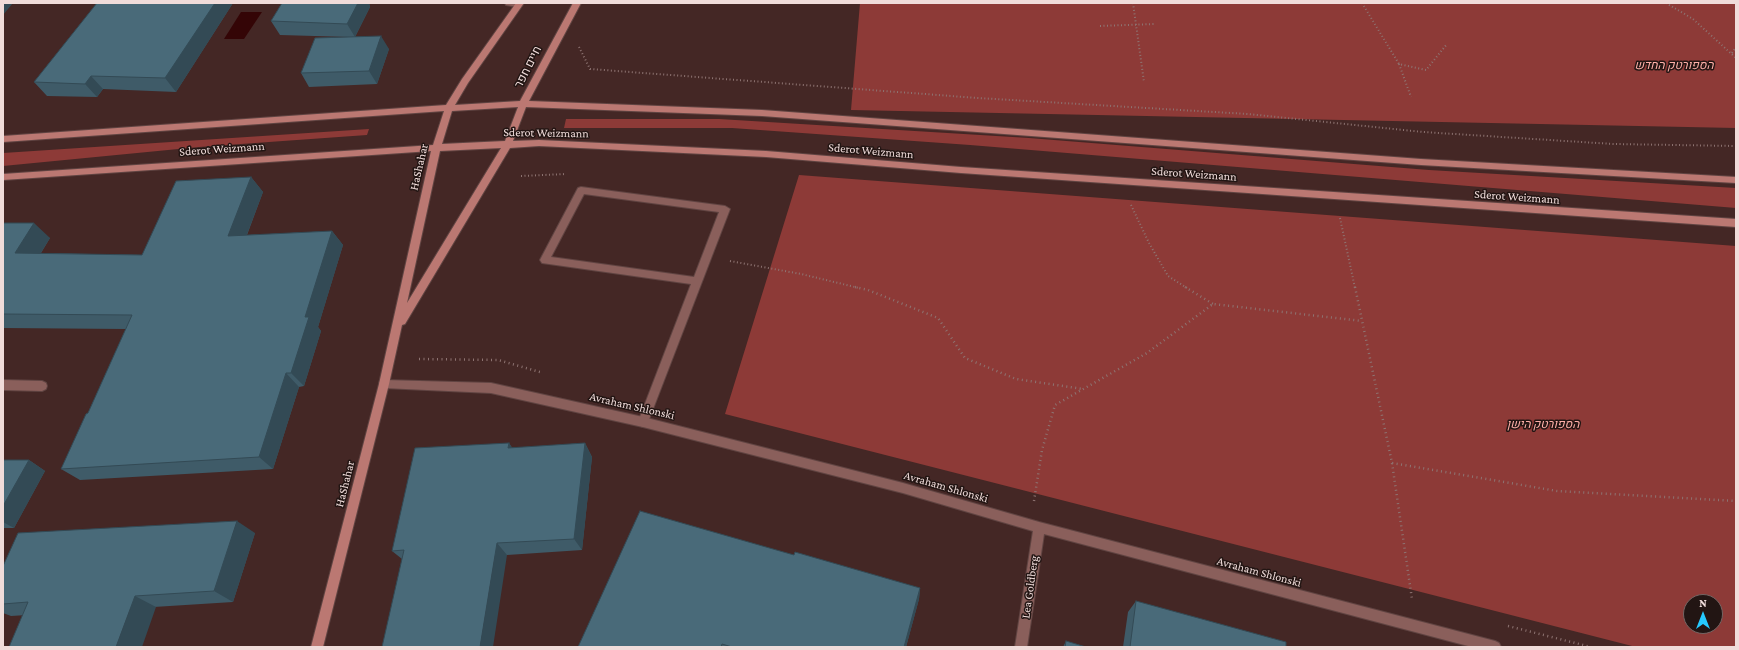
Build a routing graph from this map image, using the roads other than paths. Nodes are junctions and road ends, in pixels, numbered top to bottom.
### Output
1 (509, 3) edge
2 (576, 3) edge
3 (519, 4) edge
4 (523, 104) junction
5 (449, 108) junction
6 (3, 139) edge
7 (508, 144) junction
8 (436, 148) junction
9 (3, 177) edge
10 (1736, 180) edge
11 (1736, 223) edge
12 (697, 281) junction
13 (397, 327) junction
14 (384, 384) junction
15 (3, 385) edge
16 (42, 386) dead end
17 (643, 422) junction
18 (1039, 527) junction
19 (317, 647) edge
20 (1021, 647) edge
21 (1495, 647) edge

1 - 3 street
2 - 4 main road, חיים חפר
3 - 5 main road
4 - 5 main road, Sderot Weizmann
4 - 7 main road, חיים חפר
4 - 10 main road, Sderot Weizmann
5 - 6 main road, Sderot Weizmann
5 - 8 main road, HaShahar
7 - 8 main road, Sderot Weizmann
7 - 11 main road, Sderot Weizmann
7 - 13 main road, HaShahar
8 - 9 main road, Sderot Weizmann
8 - 13 main road, HaShahar
12 - 12 street
12 - 17 street
13 - 14 main road, HaShahar
14 - 17 street, Avraham Shlonski
14 - 19 main road, HaShahar
15 - 16 street
17 - 18 street, Avraham Shlonski
18 - 20 street, Lea Goldberg
18 - 21 street, Avraham Shlonski

